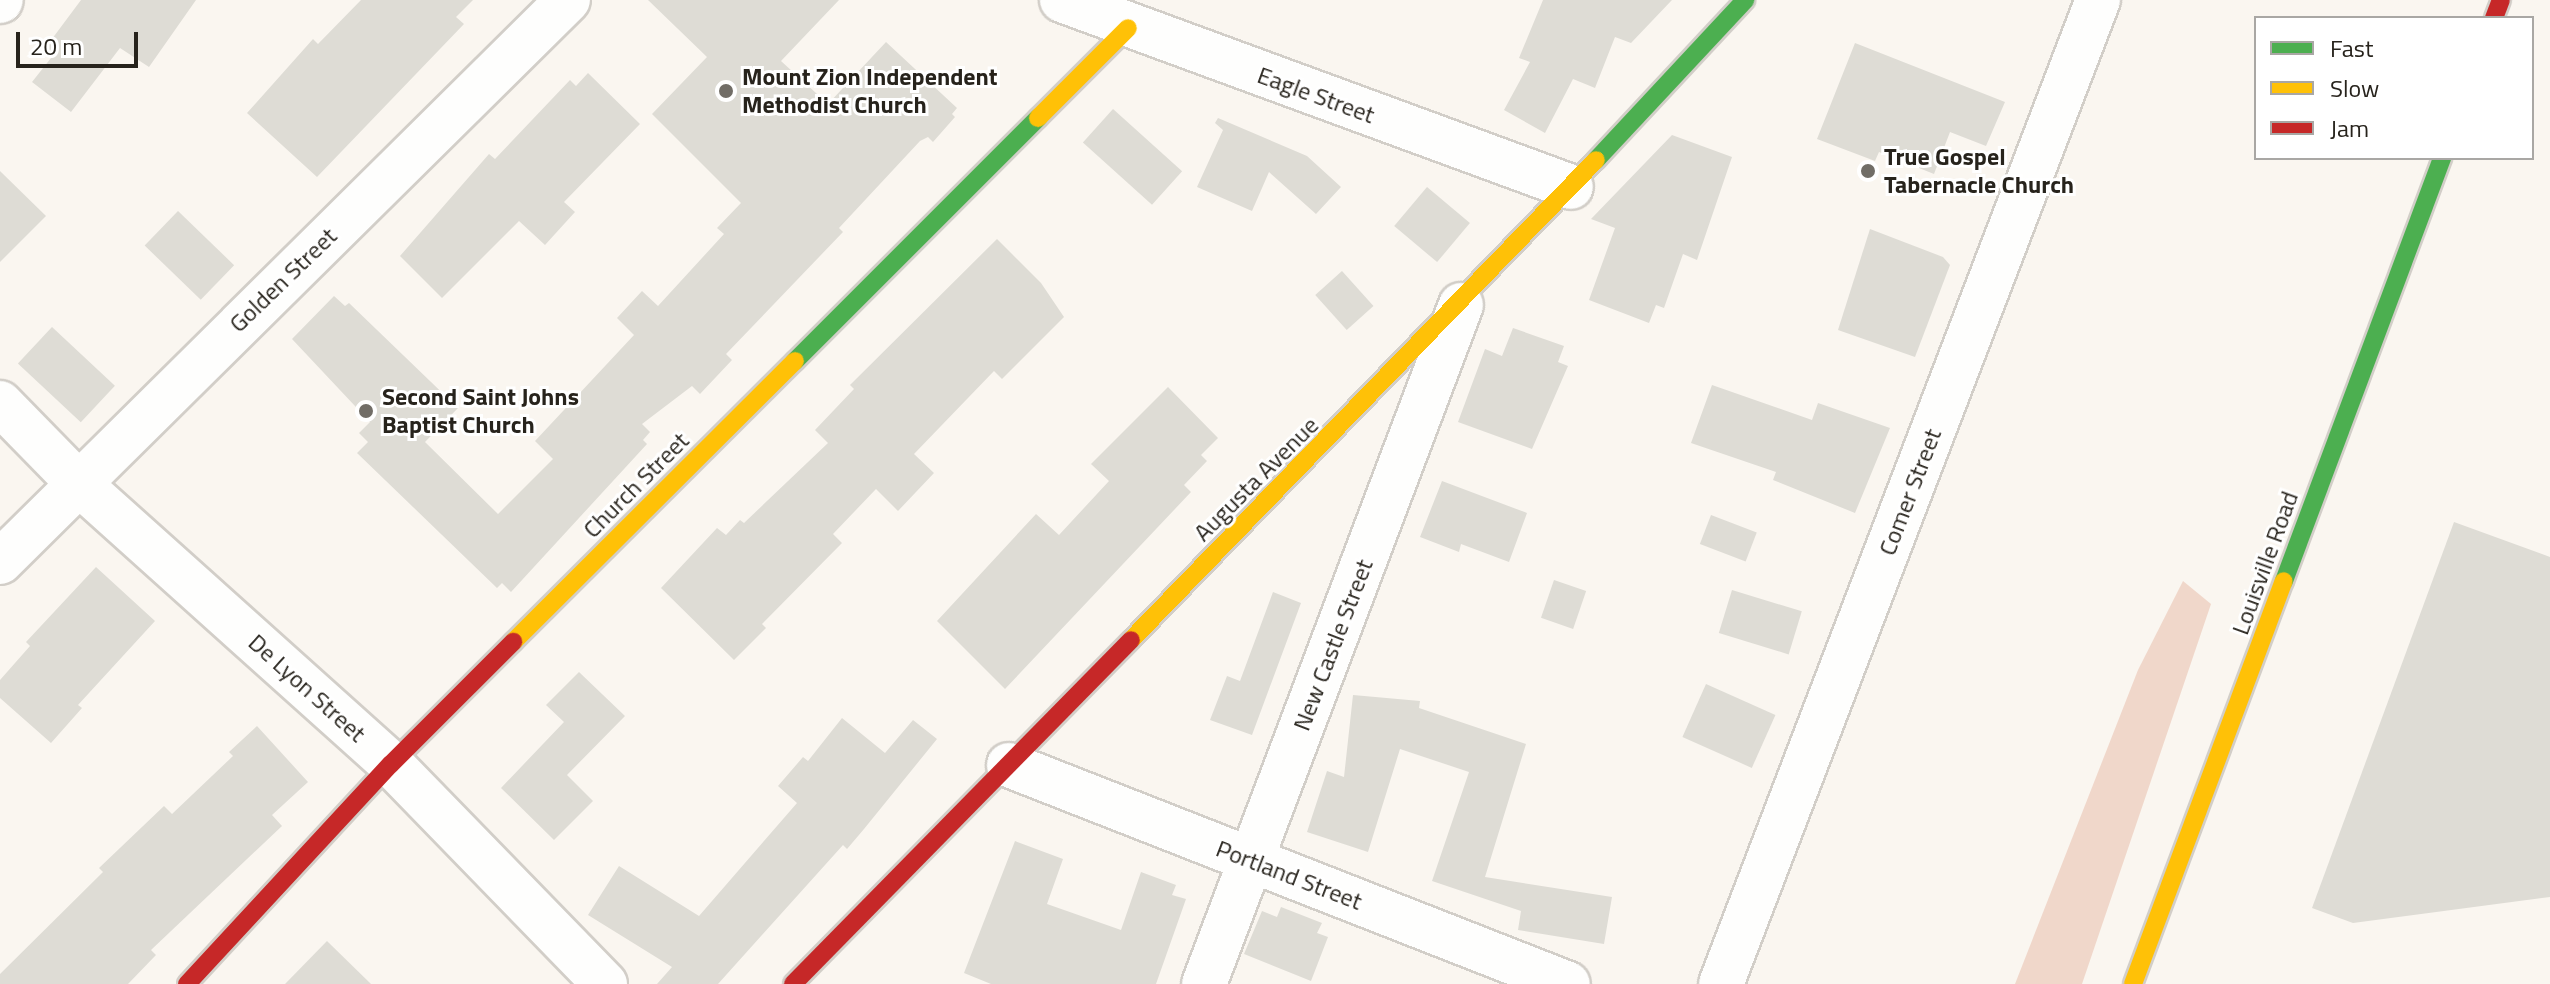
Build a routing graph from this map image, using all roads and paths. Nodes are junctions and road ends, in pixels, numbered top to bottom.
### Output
1 (568, 0) edge
2 (1062, 0) edge
3 (1745, 0) edge
4 (2098, 0) edge
5 (1128, 28) junction
6 (2441, 160) edge
7 (1571, 187) junction
8 (1461, 305) junction
9 (0, 403) edge
10 (77, 482) junction
11 (0, 562) edge
12 (391, 764) junction
13 (1009, 765) junction
14 (1252, 860) junction
15 (187, 984) edge
16 (605, 984) edge
17 (793, 984) edge
18 (1204, 984) edge
19 (1568, 984) edge
20 (1721, 984) edge
21 (2133, 984) edge

1 - 10 street, Golden Street
2 - 5 street, Eagle Street
3 - 7 main road, Augusta Avenue
4 - 20 street, Comer Street
5 - 7 street, Eagle Street
5 - 12 main road, Church Street
6 - 21 main road, Louisville Road
7 - 8 main road, Augusta Avenue
8 - 13 main road, Augusta Avenue
8 - 14 street, New Castle Street
9 - 10 street, De Lyon Street
10 - 11 street, Golden Street
10 - 12 street, De Lyon Street
12 - 15 main road, Church Street
12 - 16 street, De Lyon Street
13 - 14 street, Portland Street
13 - 17 main road, Augusta Avenue
14 - 18 street, New Castle Street
14 - 19 street, Portland Street

